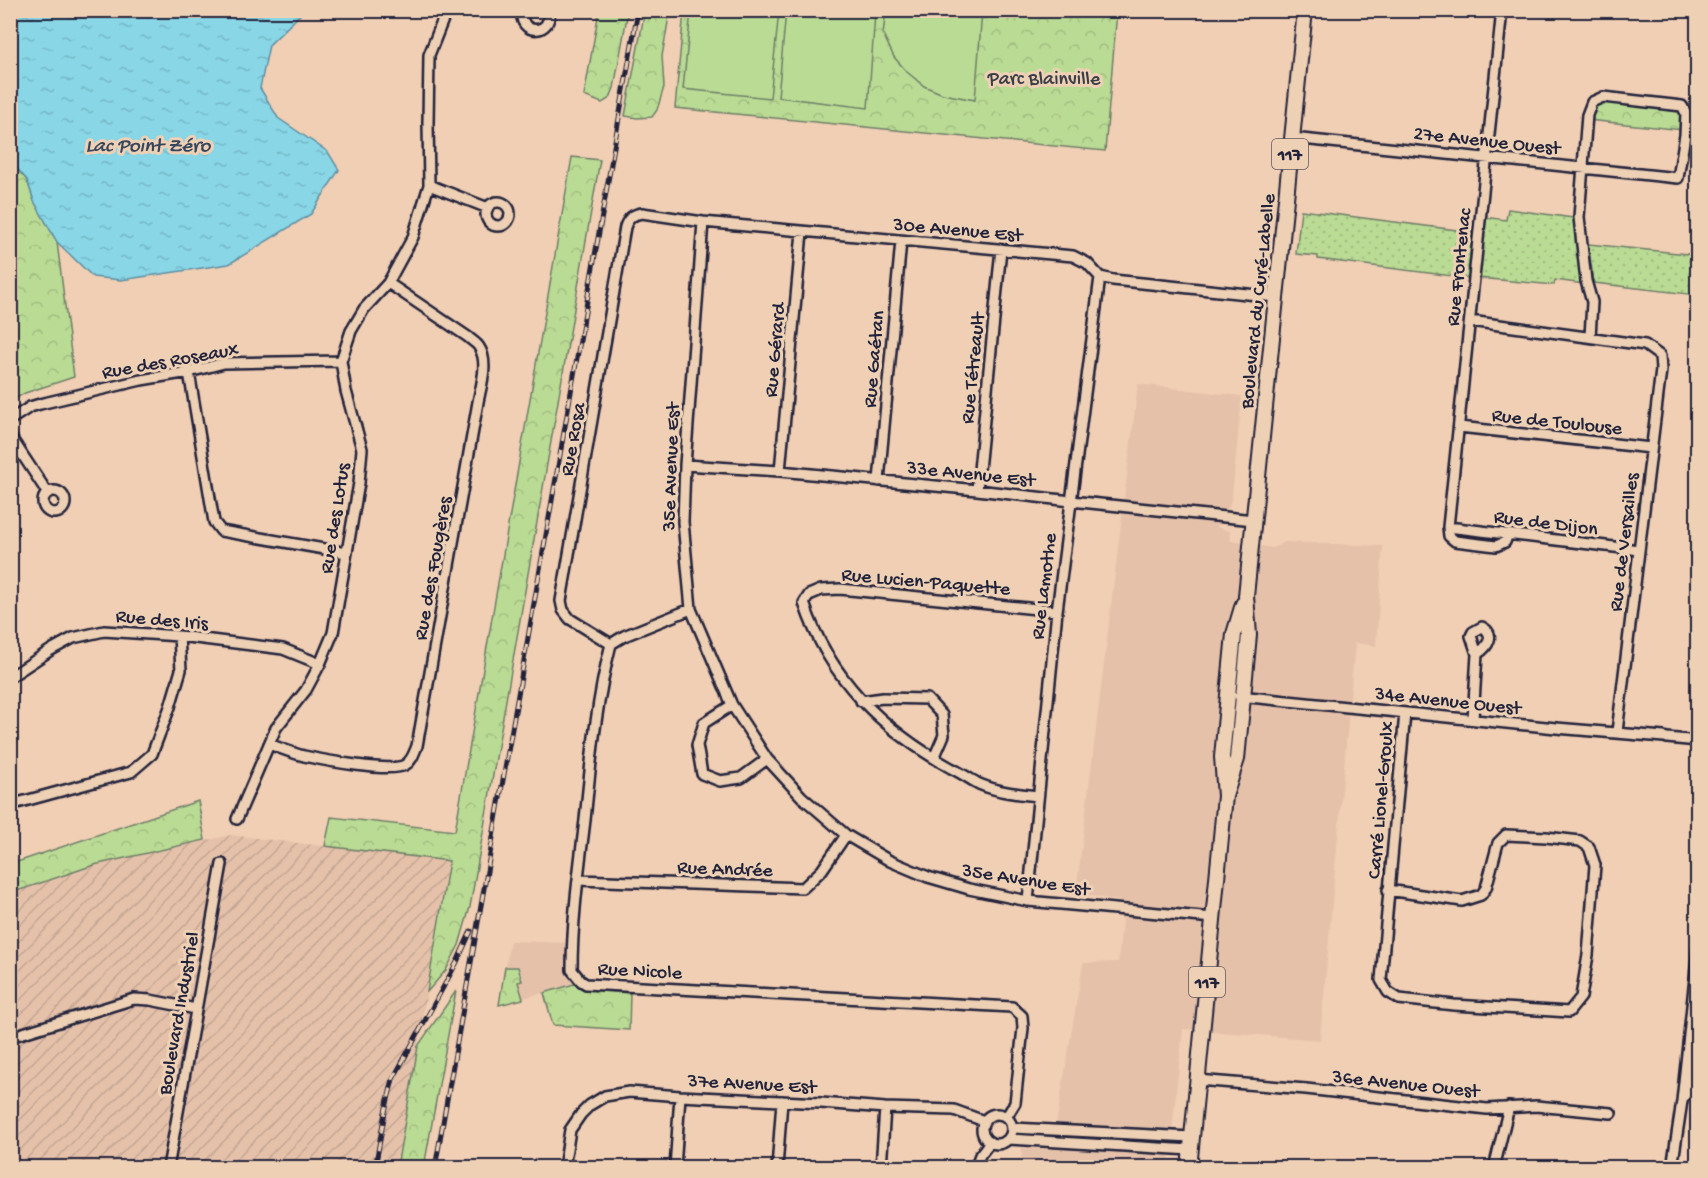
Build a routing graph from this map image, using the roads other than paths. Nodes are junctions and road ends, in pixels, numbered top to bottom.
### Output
1 (449, 10) edge
2 (522, 10) edge
3 (549, 10) edge
4 (1305, 10) edge
5 (1502, 10) edge
6 (1292, 138) junction
7 (1487, 157) junction
8 (1583, 167) junction
9 (429, 184) junction
10 (488, 208) dead end
11 (630, 217) joint
12 (703, 222) junction
13 (802, 232) junction
14 (901, 241) junction
15 (1001, 249) junction
16 (1100, 277) junction
17 (388, 283) junction
18 (1276, 297) junction
19 (1470, 321) junction
20 (1590, 337) junction
21 (341, 361) junction
22 (189, 372) junction
23 (10, 420) edge
24 (1459, 427) junction
25 (10, 436) edge
26 (1651, 448) junction
27 (685, 465) junction
28 (780, 471) junction
29 (879, 481) junction
30 (977, 490) junction
31 (48, 492) dead end
32 (1071, 501) junction
33 (1254, 520) junction
34 (1448, 527) joint
35 (1639, 550) junction
36 (347, 553) junction
37 (1246, 596) junction
38 (691, 609) junction
39 (1057, 611) junction
40 (179, 636) junction
41 (611, 644) junction
42 (1477, 654) dead end
43 (320, 664) junction
44 (10, 678) edge
45 (1228, 694) junction
46 (1243, 697) junction
47 (861, 701) junction
48 (732, 705) junction
49 (1405, 713) junction
50 (1473, 719) junction
51 (1617, 732) junction
52 (1698, 741) edge
53 (269, 744) junction
54 (934, 758) junction
55 (767, 759) junction
56 (1038, 796) junction
57 (1226, 796) junction
58 (10, 805) edge
59 (237, 819) dead end
60 (846, 835) junction
61 (222, 864) dead end
62 (578, 880) junction
63 (1388, 890) junction
64 (1028, 901) junction
65 (1214, 918) junction
66 (1698, 949) edge
67 (1695, 996) edge
68 (196, 1009) junction
69 (10, 1037) edge
70 (1698, 1073) edge
71 (1197, 1080) junction
72 (680, 1096) junction
73 (782, 1101) junction
74 (1682, 1101) junction
75 (1509, 1107) junction
76 (885, 1108) junction
77 (1611, 1113) dead end
78 (1007, 1116) junction
79 (984, 1121) junction
80 (1013, 1128) junction
81 (1086, 1131) junction
82 (1009, 1139) junction
83 (990, 1142) junction
84 (1085, 1143) junction
85 (1191, 1144) junction
86 (168, 1167) edge
87 (564, 1167) edge
88 (675, 1167) edge
89 (777, 1167) edge
90 (880, 1167) edge
91 (975, 1167) edge
92 (1189, 1167) edge
93 (1494, 1167) edge
94 (1672, 1167) edge

1 - 9 street, Rue des Lotus
2 - 3 street
4 - 6 main road, Boulevard du Curé-Labelle / 117
5 - 7 street, Rue Frontenac
6 - 7 street, 27e Avenue Ouest
6 - 18 main road, Boulevard du Curé-Labelle / 117
7 - 8 street, 27e Avenue Ouest
7 - 19 street, Rue Frontenac
8 - 8 street, 27e Avenue Ouest
8 - 20 street
9 - 10 street
9 - 17 street, Rue des Lotus
11 - 12 street, 30e Avenue Est
11 - 41 street, Rue Rosa
12 - 13 street, 30e Avenue Est
12 - 27 street, 35e Avenue Est
13 - 14 street, 30e Avenue Est
13 - 28 street, Rue Gérard
14 - 15 street, 30e Avenue Est
14 - 29 street, Rue Gaétan
15 - 16 street, 30e Avenue Est
15 - 30 street, Rue Tétreault
16 - 18 street
16 - 32 street, Rue Lamothe
17 - 21 street, Rue des Lotus
17 - 53 street, Rue des Fougères
18 - 33 main road, Boulevard du Curé-Labelle / 117
19 - 20 street
19 - 24 street, Rue Frontenac
20 - 26 street, Rue de Versailles
21 - 22 street, Rue des Roseaux
21 - 36 street, Rue des Lotus
22 - 23 street, Rue des Roseaux
22 - 36 street
24 - 26 street, Rue de Toulouse
24 - 34 street, Rue Frontenac
25 - 31 street
26 - 35 street, Rue de Versailles
27 - 28 street, 33e Avenue Est
27 - 38 street, 35e Avenue Est
28 - 29 street, 33e Avenue Est
29 - 30 street, 33e Avenue Est
30 - 32 street, 33e Avenue Est
32 - 33 street, 33e Avenue Est
32 - 39 street, Rue Lamothe
33 - 37 main road, Boulevard du Curé-Labelle / 117
34 - 35 street, Rue de Dijon
35 - 51 street, Rue de Versailles
36 - 43 street, Rue des Lotus
37 - 45 main road, Boulevard du Curé-Labelle / 117
37 - 46 main road, Boulevard du Curé-Labelle / 117
38 - 41 street
38 - 48 street, 35e Avenue Est
39 - 47 street, Rue Lucien-Paquette
39 - 56 street, Rue Lamothe
40 - 43 street, Rue des Iris
40 - 44 street, Rue des Iris
40 - 58 street
41 - 62 street, Rue Nicole
42 - 50 street
43 - 53 street, Rue des Lotus
45 - 46 street, 34e Avenue Ouest
45 - 57 main road, Boulevard du Curé-Labelle / 117
46 - 49 street, 34e Avenue Ouest
46 - 57 main road, Boulevard du Curé-Labelle / 117
47 - 54 street, Rue Lucien-Paquette
47 - 54 street
48 - 55 street, 35e Avenue Est
48 - 55 street
49 - 50 street, 34e Avenue Ouest
49 - 63 street, Carré Lionel-Groulx
50 - 51 street, 34e Avenue Ouest
51 - 52 street, 34e Avenue Ouest
53 - 59 street, Rue des Lotus
54 - 56 street, Rue Lucien-Paquette
55 - 60 street, 35e Avenue Est
56 - 64 street, Rue Lamothe
57 - 65 main road, Boulevard du Curé-Labelle / 117
60 - 62 street, Rue Andrée
60 - 64 street, 35e Avenue Est
61 - 68 street, Boulevard Industriel
62 - 78 street, Rue Nicole
63 - 63 street, Carré Lionel-Groulx
64 - 65 street, 35e Avenue Est
65 - 71 main road, Boulevard du Curé-Labelle / 117
66 - 67 street
67 - 74 street
68 - 69 street
68 - 86 street, Boulevard Industriel
70 - 74 street
71 - 75 street, 36e Avenue Ouest
71 - 85 main road, Boulevard du Curé-Labelle / 117
72 - 73 street, 37e Avenue Est
72 - 87 street, 37e Avenue Est
72 - 88 street
73 - 76 street, 37e Avenue Est
73 - 89 street
74 - 94 street
75 - 77 street, 36e Avenue Ouest
75 - 93 street
76 - 79 street, 37e Avenue Est
76 - 90 street
78 - 79 street
78 - 80 street
79 - 83 street
80 - 81 street
80 - 82 street
81 - 84 street
81 - 85 street
82 - 83 street
82 - 84 street
83 - 91 street
84 - 85 street
85 - 92 main road, Boulevard du Curé-Labelle / 117

